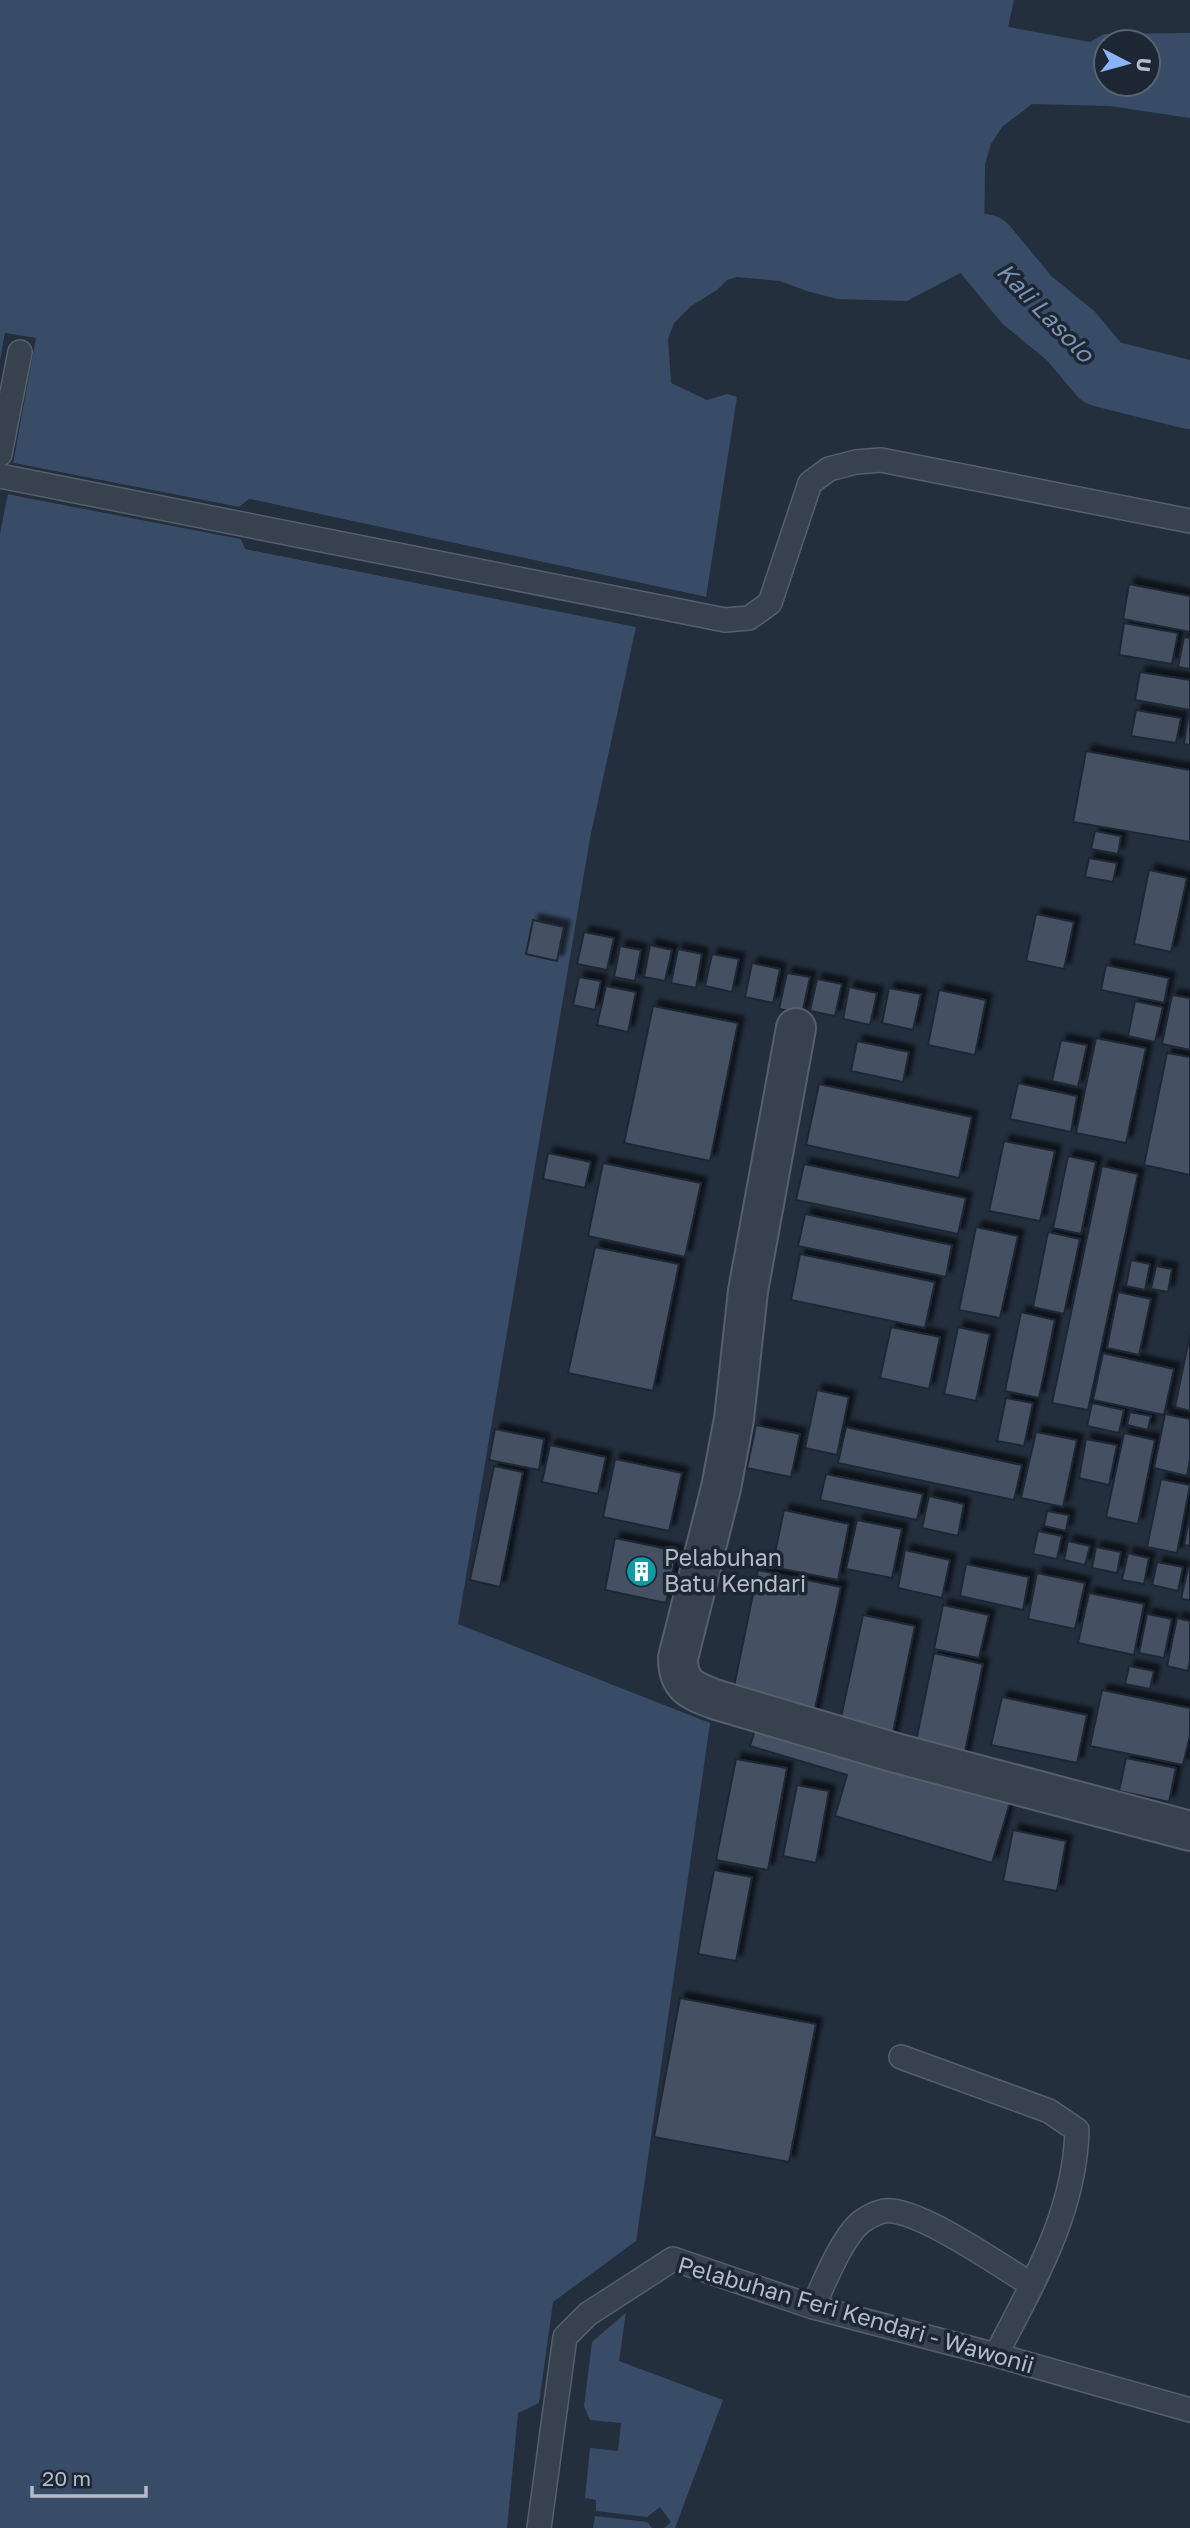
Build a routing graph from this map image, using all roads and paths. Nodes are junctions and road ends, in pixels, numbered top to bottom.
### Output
1 (20, 352) dead end
2 (0, 454) edge
3 (0, 476) edge
4 (1190, 521) edge
5 (796, 1028) dead end
6 (1190, 1831) edge
7 (901, 2057) dead end
8 (1032, 2285) junction
9 (813, 2307) junction
10 (996, 2355) junction
11 (1190, 2410) edge
12 (539, 2528) edge

1 - 2 lane
3 - 4 lane
5 - 6 street
7 - 8 lane
8 - 9 lane
8 - 10 lane
9 - 10 lane, Pelabuhan Feri Kendari - Wawonii
9 - 12 lane, Pelabuhan Feri Kendari - Wawonii
10 - 11 lane, Pelabuhan Feri Kendari - Wawonii

